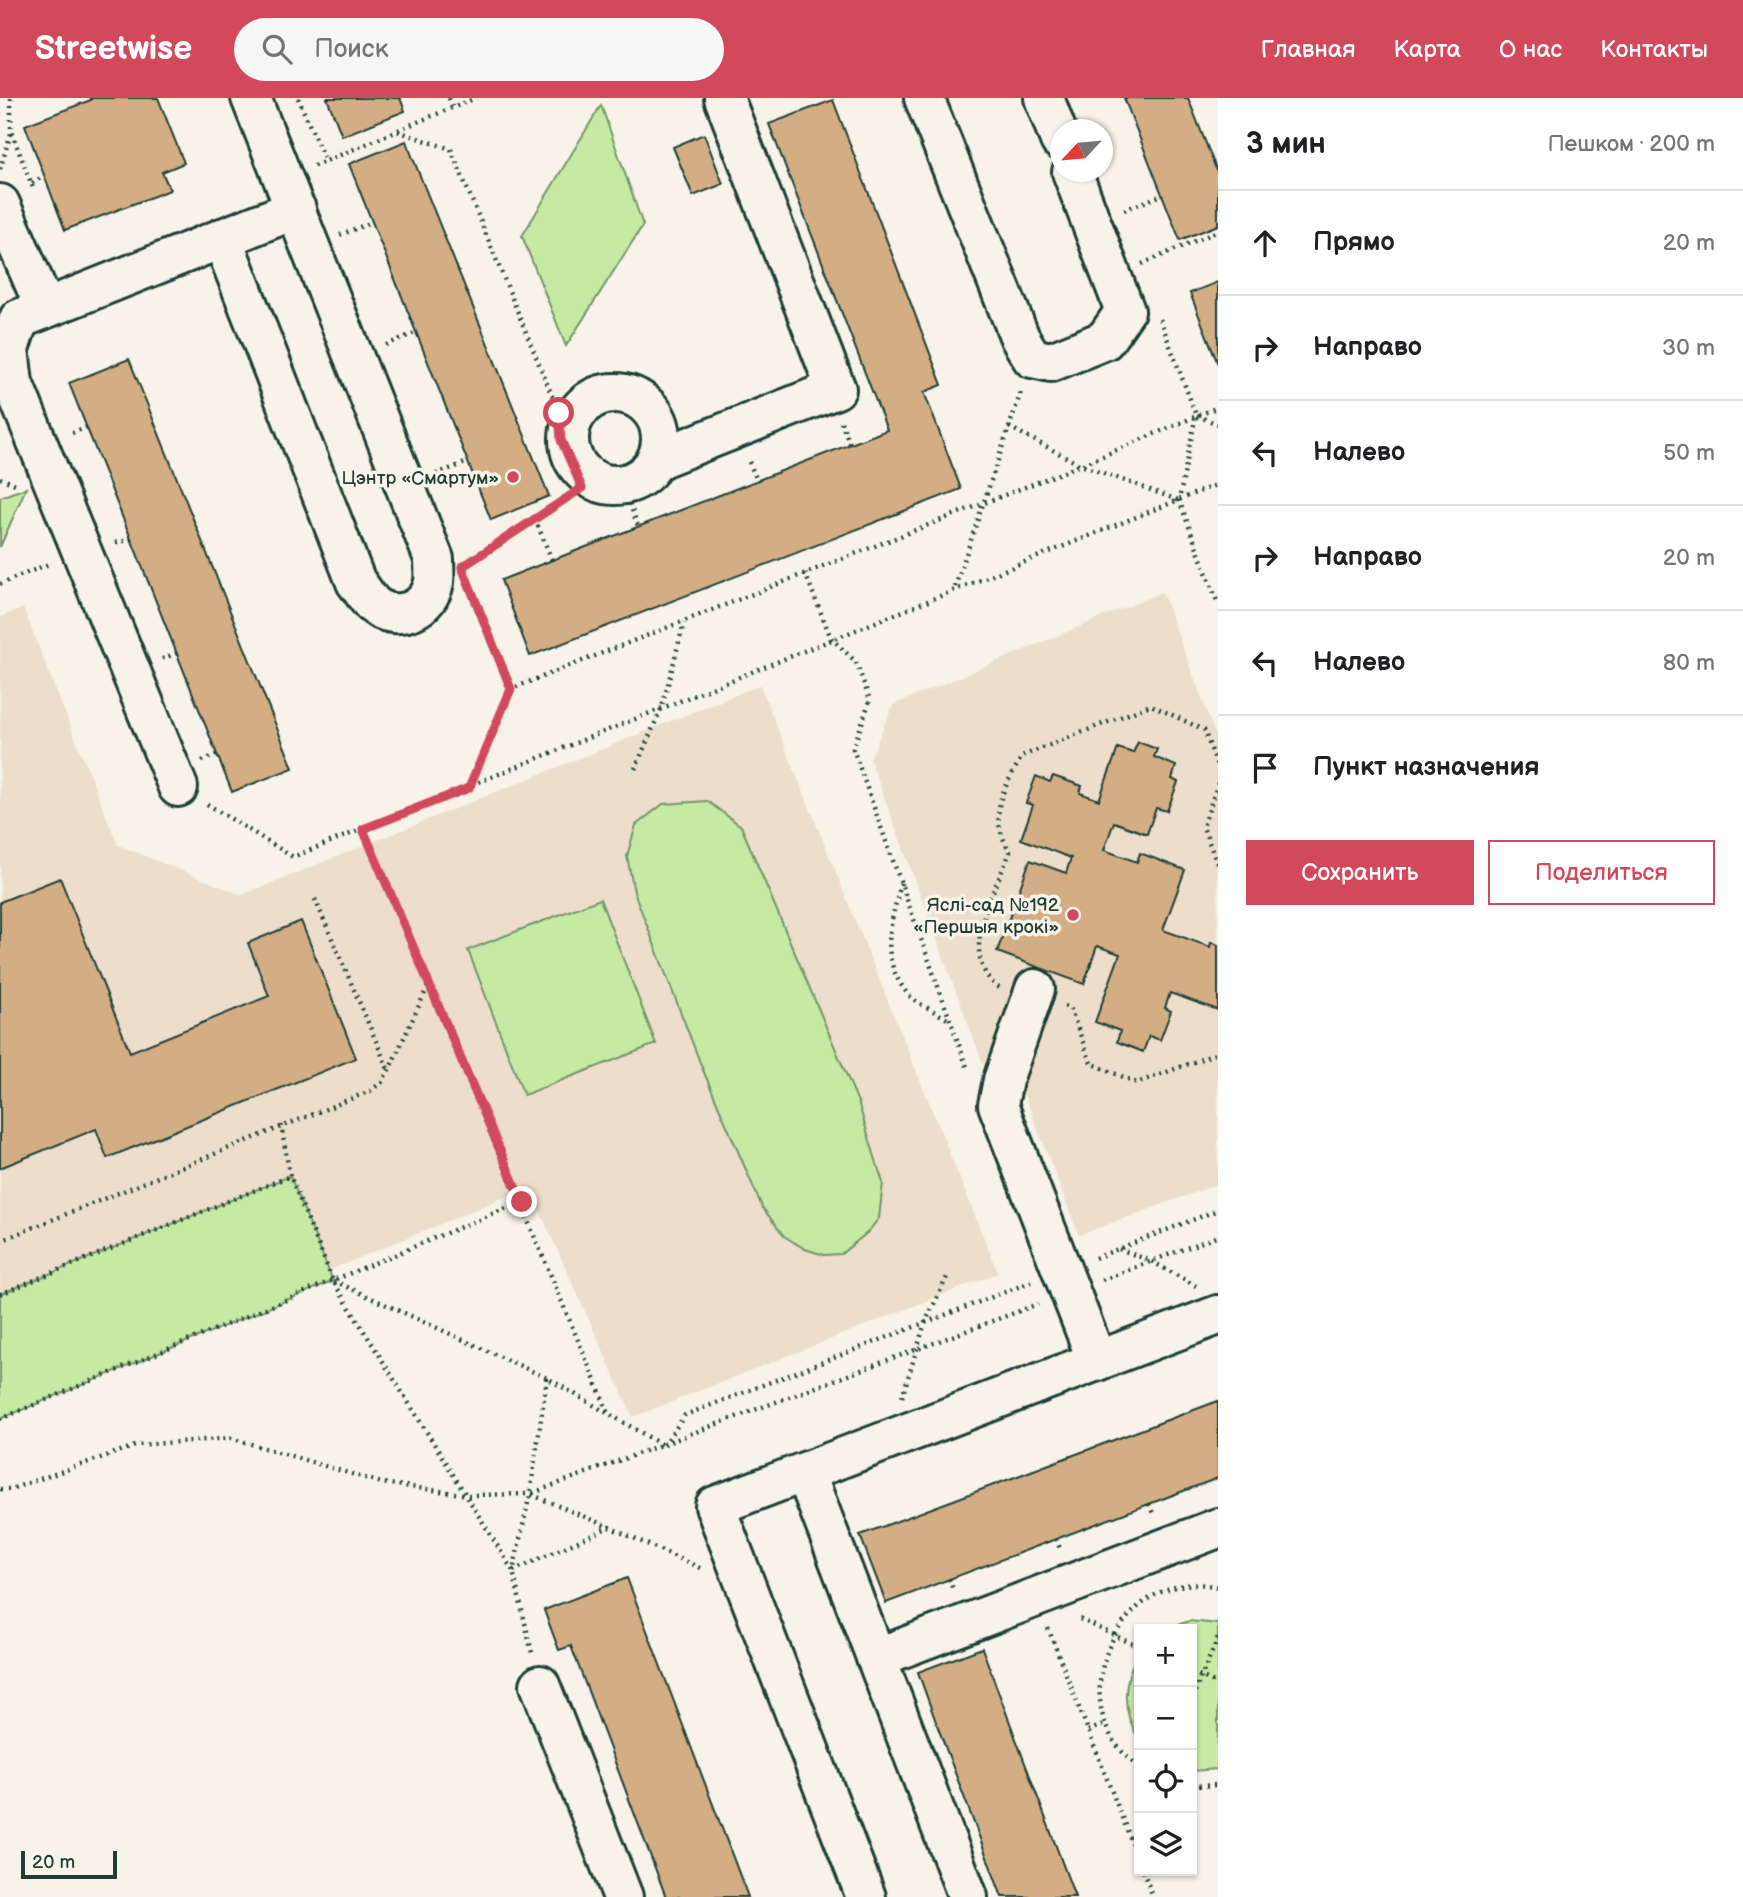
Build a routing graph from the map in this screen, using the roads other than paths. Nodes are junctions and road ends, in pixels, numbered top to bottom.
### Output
1 (251, 98) edge
2 (724, 98) edge
3 (924, 98) edge
4 (1045, 98) edge
5 (1052, 119) edge
6 (1076, 182) edge
7 (290, 194) junction
8 (0, 204) edge
9 (222, 238) junction
10 (45, 308) junction
11 (656, 460) junction
12 (178, 788) road end
13 (1034, 993) road end
14 (1212, 1304) edge
15 (1097, 1362) junction
16 (805, 1472) junction
17 (1218, 1528) edge
18 (876, 1658) junction
19 (540, 1685) road end
20 (623, 1897) edge
21 (866, 1897) edge
22 (968, 1897) edge

1 - 7 lane
2 - 11 lane
3 - 6 lane
4 - 5 lane
7 - 9 lane
7 - 9 lane
8 - 10 lane
9 - 10 lane
10 - 12 lane
11 - 11 lane
13 - 15 lane
14 - 15 lane
15 - 16 lane
16 - 18 lane
16 - 21 lane
17 - 18 lane
18 - 22 lane
19 - 20 lane

